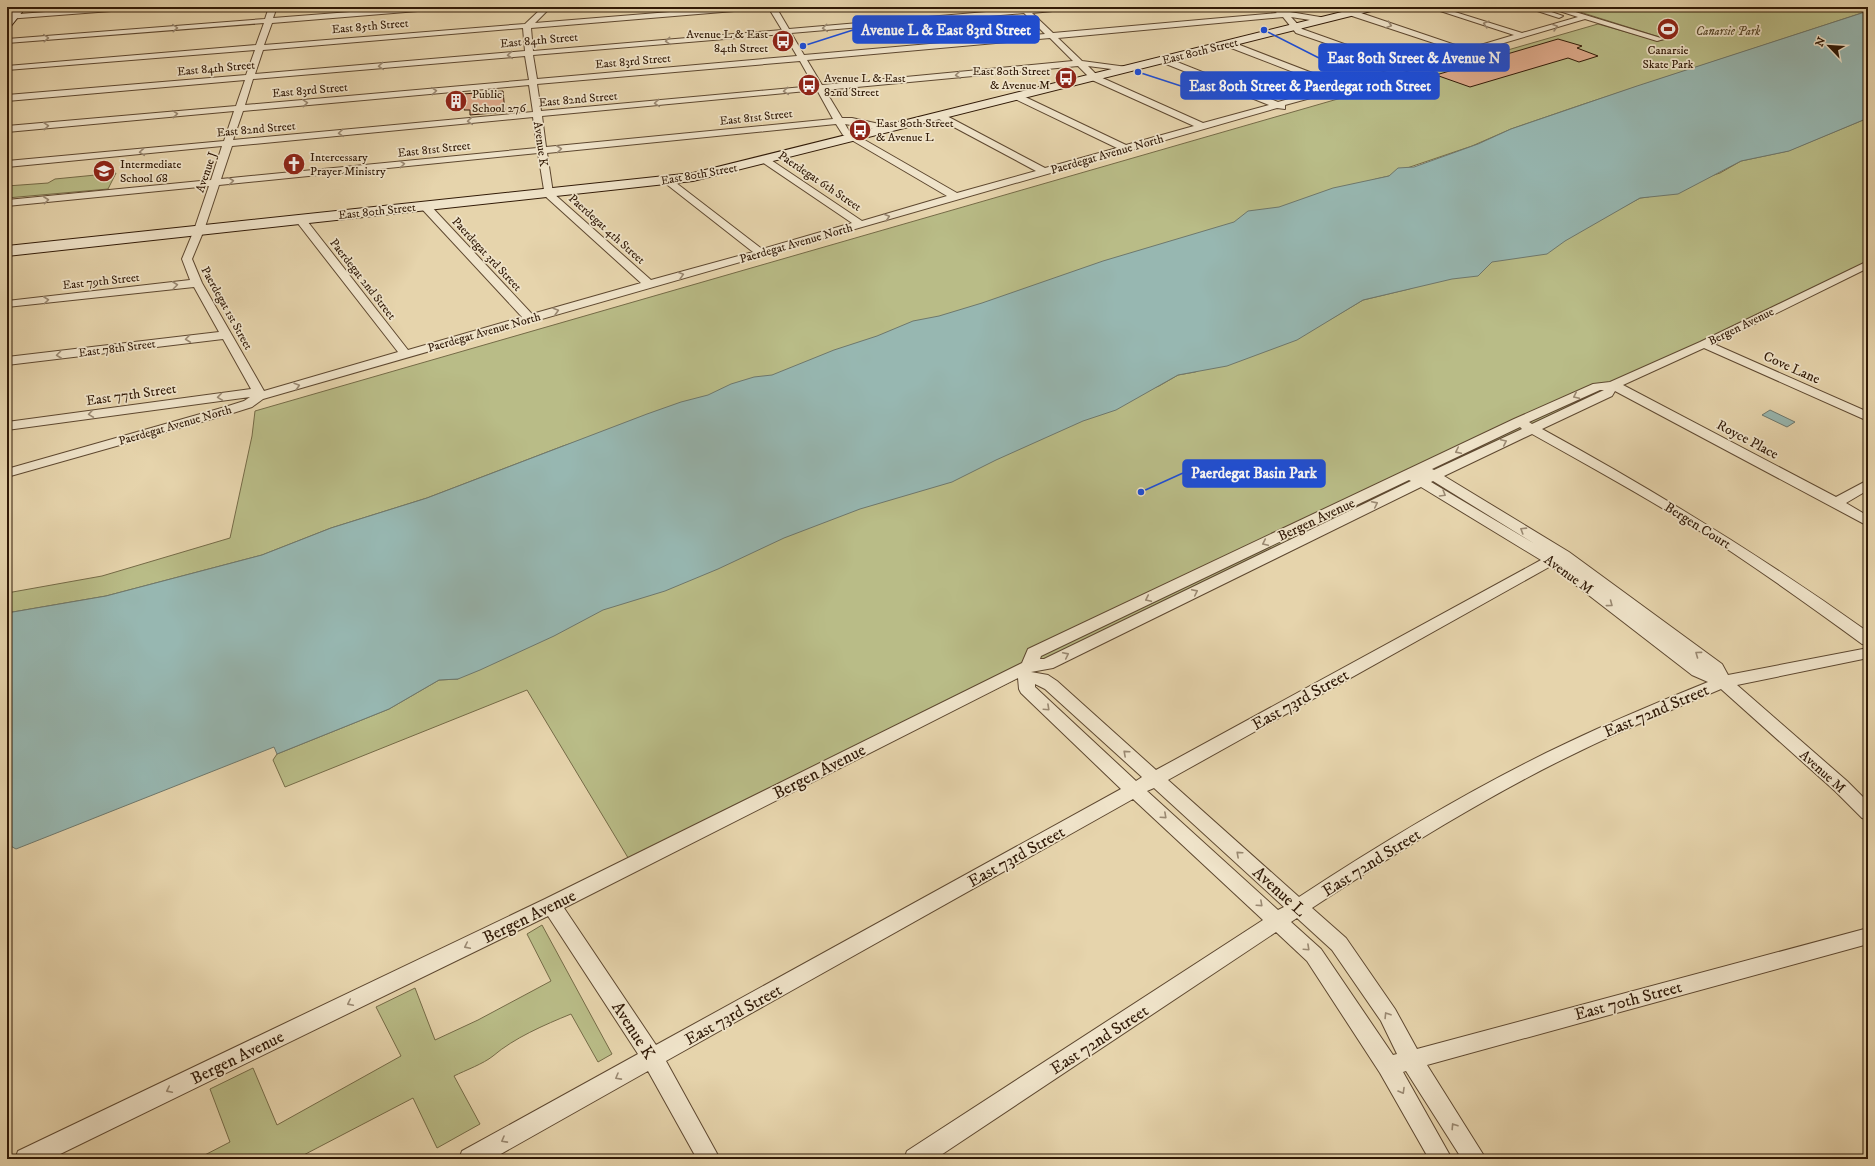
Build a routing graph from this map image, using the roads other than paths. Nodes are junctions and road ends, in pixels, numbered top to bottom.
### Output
1 (20, 7) edge
2 (137, 7) edge
3 (273, 7) edge
4 (442, 7) edge
5 (547, 7) edge
6 (758, 7) edge
7 (772, 7) edge
8 (1074, 7) edge
9 (1272, 7) edge
10 (1375, 7) edge
11 (1432, 7) edge
12 (1529, 7) edge
13 (1551, 7) edge
14 (1024, 9) edge
15 (1352, 13) junction
16 (1283, 14) junction
17 (1586, 17) junction
18 (9, 19) edge
19 (269, 20) junction
20 (1324, 20) junction
21 (1575, 20) junction
22 (1297, 24) junction
23 (527, 26) junction
24 (786, 31) junction
25 (1053, 36) junction
26 (1524, 36) junction
27 (1660, 39) dead end
28 (7, 41) edge
29 (1229, 44) junction
30 (260, 47) junction
31 (1469, 52) junction
32 (529, 53) junction
33 (802, 58) junction
34 (1164, 60) junction
35 (1080, 63) junction
36 (7, 68) edge
37 (1127, 69) junction
38 (1408, 69) junction
39 (250, 77) junction
40 (1095, 78) junction
41 (533, 82) junction
42 (819, 88) junction
43 (1343, 88) junction
44 (1018, 97) junction
45 (7, 98) edge
46 (1279, 106) junction
47 (240, 109) junction
48 (1289, 110) dead end
49 (537, 114) junction
50 (940, 116) junction
51 (839, 121) junction
52 (1204, 127) junction
53 (7, 129) edge
54 (890, 129) junction
55 (855, 138) junction
56 (228, 144) junction
57 (1126, 149) junction
58 (542, 150) junction
59 (765, 160) junction
60 (7, 164) edge
61 (1045, 172) junction
62 (668, 181) junction
63 (215, 183) junction
64 (548, 194) junction
65 (956, 197) junction
66 (7, 203) edge
67 (425, 206) junction
68 (300, 219) junction
69 (860, 224) junction
70 (199, 230) junction
71 (7, 251) edge
72 (761, 253) junction
73 (1868, 264) edge
74 (197, 283) junction
75 (649, 284) junction
76 (7, 304) edge
77 (530, 319) junction
78 (227, 335) junction
79 (1704, 344) junction
80 (405, 354) junction
81 (7, 361) edge
82 (1613, 385) junction
83 (259, 394) junction
84 (1868, 416) edge
85 (1519, 422) junction
86 (7, 426) edge
87 (1532, 429) junction
88 (7, 473) edge
89 (1421, 475) junction
90 (1868, 484) edge
91 (1836, 502) junction
92 (1868, 522) edge
93 (1558, 558) junction
94 (1868, 640) edge
95 (1868, 652) edge
96 (1025, 671) junction
97 (1723, 682) junction
98 (1155, 779) junction
99 (1135, 790) junction
100 (1868, 813) edge
101 (552, 905) junction
102 (1300, 908) junction
103 (1278, 921) junction
104 (1868, 936) edge
105 (652, 1058) junction
106 (1411, 1059) junction
107 (1388, 1066) junction
108 (26, 1159) edge
109 (470, 1159) edge
110 (709, 1159) edge
111 (914, 1159) edge
112 (1441, 1159) edge
113 (1475, 1159) edge

1 - 18 street
2 - 18 street
3 - 19 street, Avenue J
4 - 19 street
5 - 23 street
6 - 23 street, East 85th Street
7 - 24 street
8 - 14 street, East 84th Street
9 - 16 street
10 - 15 street, East 80th Street
26 -> 11 street
12 - 21 street
13 - 17 street
14 -> 24 street, East 84th Street
14 - 25 street
15 - 20 street, East 80th Street
15 -> 31 street
16 - 20 street
16 - 22 street
16 - 25 street, East 83rd Street
17 - 21 street, Paerdegat Avenue North
17 - 27 street
28 -> 19 street
19 - 30 street, Avenue J
20 - 22 street, East 80th Street
26 -> 21 street, Paerdegat Avenue North
22 - 29 street, East 80th Street
22 - 38 street
23 - 30 street, East 85th Street
23 - 32 street, Avenue K
24 -> 32 street, East 84th Street
24 - 33 street
25 - 33 street, East 83rd Street
25 - 35 street
26 - 31 street, Paerdegat Avenue North
29 - 34 street, East 80th Street
29 - 43 street
30 - 36 street, East 85th Street
30 - 39 street, Avenue J
31 - 38 street, Paerdegat Avenue North
32 -> 39 street, East 84th Street
32 - 41 street, Avenue K
33 - 41 street, East 83rd Street
33 - 42 street
34 - 37 street, East 80th Street
34 - 46 street
35 - 37 street
35 - 40 street
35 -> 42 street, East 82nd Street
37 - 40 street, East 80th Street
38 - 43 street, Paerdegat Avenue North
39 - 45 street, East 84th Street
39 - 47 street, Avenue J
40 - 44 street, East 80th Street
40 - 52 street
47 -> 41 street, East 83rd Street
41 - 49 street, Avenue K
42 -> 49 street, East 82nd Street
42 - 51 street
43 - 46 street, Paerdegat Avenue North
44 - 50 street, East 80th Street
44 - 57 street
46 - 48 street
46 - 52 street, Paerdegat Avenue North
53 -> 47 street, East 83rd Street
47 - 56 street, Avenue J
49 -> 56 street, East 82nd Street
49 - 58 street, Avenue K
50 - 54 street, East 80th Street
50 - 61 street
51 - 54 street
51 - 55 street
58 -> 51 street, East 81st Street
52 - 57 street, Paerdegat Avenue North
54 - 55 street, East 80th Street
55 - 59 street, East 80th Street
55 - 65 street
56 -> 60 street, East 82nd Street
56 - 63 street, Avenue J
57 - 61 street, Paerdegat Avenue North
63 -> 58 street, East 81st Street
58 - 64 street, Avenue K
59 - 62 street, East 80th Street
59 - 69 street, Paerdegat 6th Street
61 - 65 street, Paerdegat Avenue North
62 - 64 street, East 80th Street
62 - 72 street
66 -> 63 street, East 81st Street
63 - 70 street, Avenue J
64 - 67 street, East 80th Street
64 - 75 street, Paerdegat 4th Street
69 -> 65 street, Paerdegat Avenue North
67 - 68 street, East 80th Street
67 - 77 street, Paerdegat 3rd Street
68 - 70 street, East 80th Street
68 - 80 street, Paerdegat 2nd Street
69 - 72 street, Paerdegat Avenue North
70 - 71 street, East 80th Street
70 - 74 street, Paerdegat 1st Street
75 -> 72 street, Paerdegat Avenue North
73 - 79 street, Bergen Avenue
76 -> 74 street, East 79th Street
74 - 78 street, Paerdegat 1st Street
77 -> 75 street, Paerdegat Avenue North
77 - 80 street, Paerdegat Avenue North
78 -> 81 street, East 78th Street
78 - 83 street, Paerdegat 1st Street
79 - 82 street, Bergen Avenue
79 - 84 street, Cove Lane
83 -> 80 street, Paerdegat Avenue North
82 -> 85 street, Bergen Avenue
82 - 87 street, Bergen Avenue
82 - 91 street, Royce Place
83 -> 86 street, East 77th Street
83 - 88 street, Paerdegat Avenue North
85 - 87 street, Bergen Court
85 -> 89 street, Bergen Avenue
89 -> 87 street, Bergen Avenue
87 - 94 street, Bergen Court
89 - 93 street, Avenue M
89 - 96 street, Bergen Avenue
90 - 91 street
91 - 92 street, Royce Place
93 - 97 street, Avenue M
93 - 98 street, East 73rd Street
95 - 97 street, East 72nd Street
98 -> 96 street, Avenue L
96 -> 99 street, Avenue L
96 - 101 street, Bergen Avenue
97 - 100 street, Avenue M
97 - 102 street, East 72nd Street
98 - 99 street, East 73rd Street
102 -> 98 street, Avenue L
99 -> 103 street, Avenue L
99 - 105 street, East 73rd Street
101 - 105 street, Avenue K
101 -> 108 street, Bergen Avenue
102 - 103 street, East 72nd Street
106 -> 102 street, Avenue L
103 -> 107 street, Avenue L
103 - 111 street, East 72nd Street
104 - 106 street, East 70th Street
105 -> 109 street, East 73rd Street
105 - 110 street, Avenue K
106 - 107 street, East 70th Street
113 -> 106 street, Avenue L
107 -> 112 street, Avenue L

